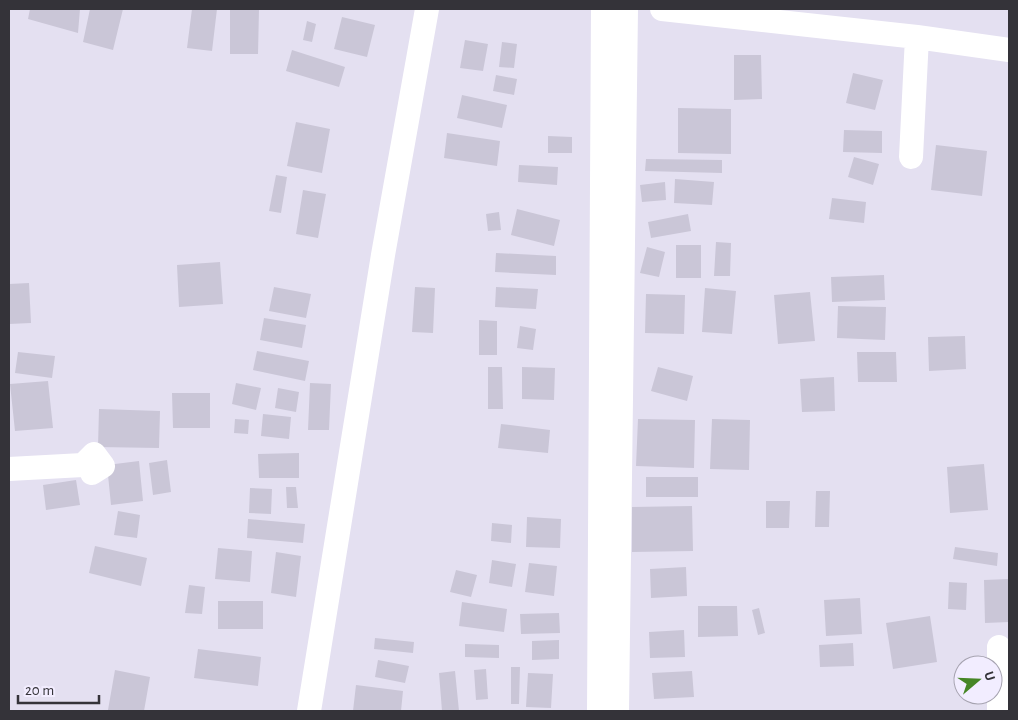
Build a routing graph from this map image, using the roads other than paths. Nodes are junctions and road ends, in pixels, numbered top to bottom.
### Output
1 (427, 9) edge
2 (603, 9) edge
3 (626, 9) edge
4 (662, 9) edge
5 (917, 37) junction
6 (1009, 50) edge
7 (911, 157) dead end
8 (9, 469) edge
9 (92, 474) dead end
10 (998, 647) dead end
11 (309, 711) edge
12 (599, 711) edge
13 (616, 711) edge
14 (999, 711) edge

1 - 11 street
2 - 12 street
3 - 13 street
4 - 5 street
5 - 6 street
5 - 7 street
8 - 9 street
10 - 14 street

